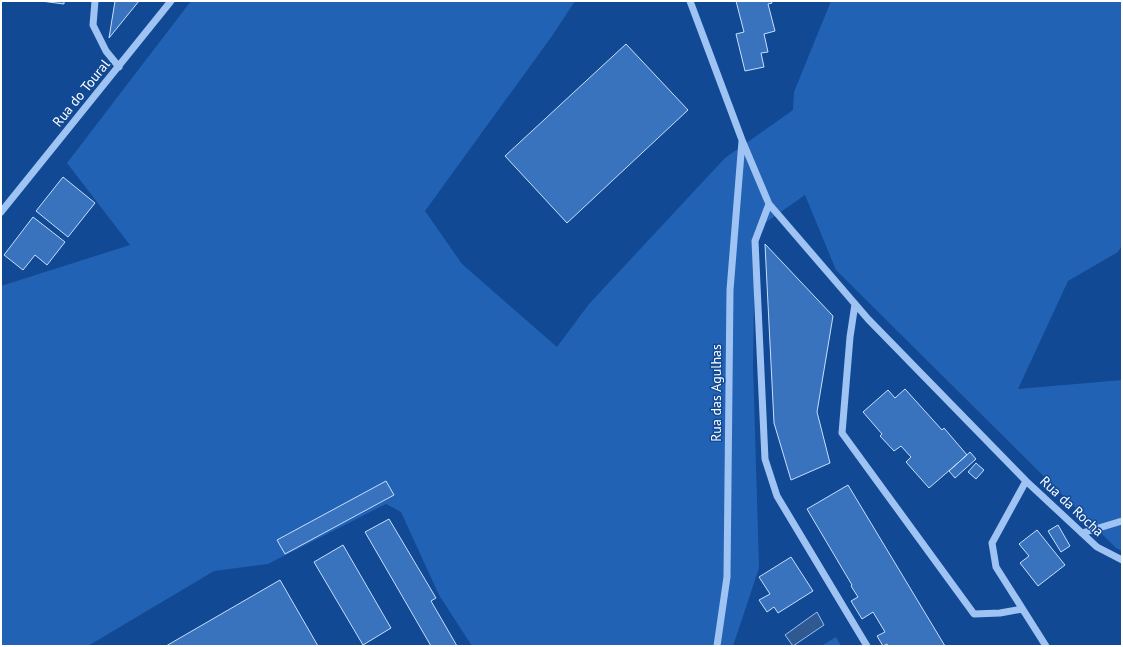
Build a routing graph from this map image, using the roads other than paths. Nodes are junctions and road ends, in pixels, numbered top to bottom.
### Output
1 (95, 1) edge
2 (171, 1) edge
3 (690, 1) edge
4 (119, 67) junction
5 (742, 140) junction
6 (10, 200) junction
7 (1, 202) edge
8 (769, 204) junction
9 (1, 212) edge
10 (855, 304) junction
11 (1026, 481) junction
12 (1122, 521) edge
13 (1082, 533) junction
14 (1122, 560) edge
15 (1022, 609) junction
16 (717, 646) edge
17 (867, 646) edge
18 (1046, 646) edge

1 - 4 street
2 - 4 street, Rua do Toural
3 - 5 street, Rua da Rocha
4 - 6 street, Rua do Toural
5 - 8 street, Rua da Rocha
5 - 16 street, Rua das Agulhas
6 - 7 street
6 - 9 street, Rua do Toural
8 - 10 street, Rua da Rocha
8 - 17 street
10 - 11 street, Rua da Rocha
10 - 15 street
11 - 13 street, Rua da Rocha
11 - 15 street
12 - 13 street
13 - 14 street, Rua da Rocha
15 - 18 street

